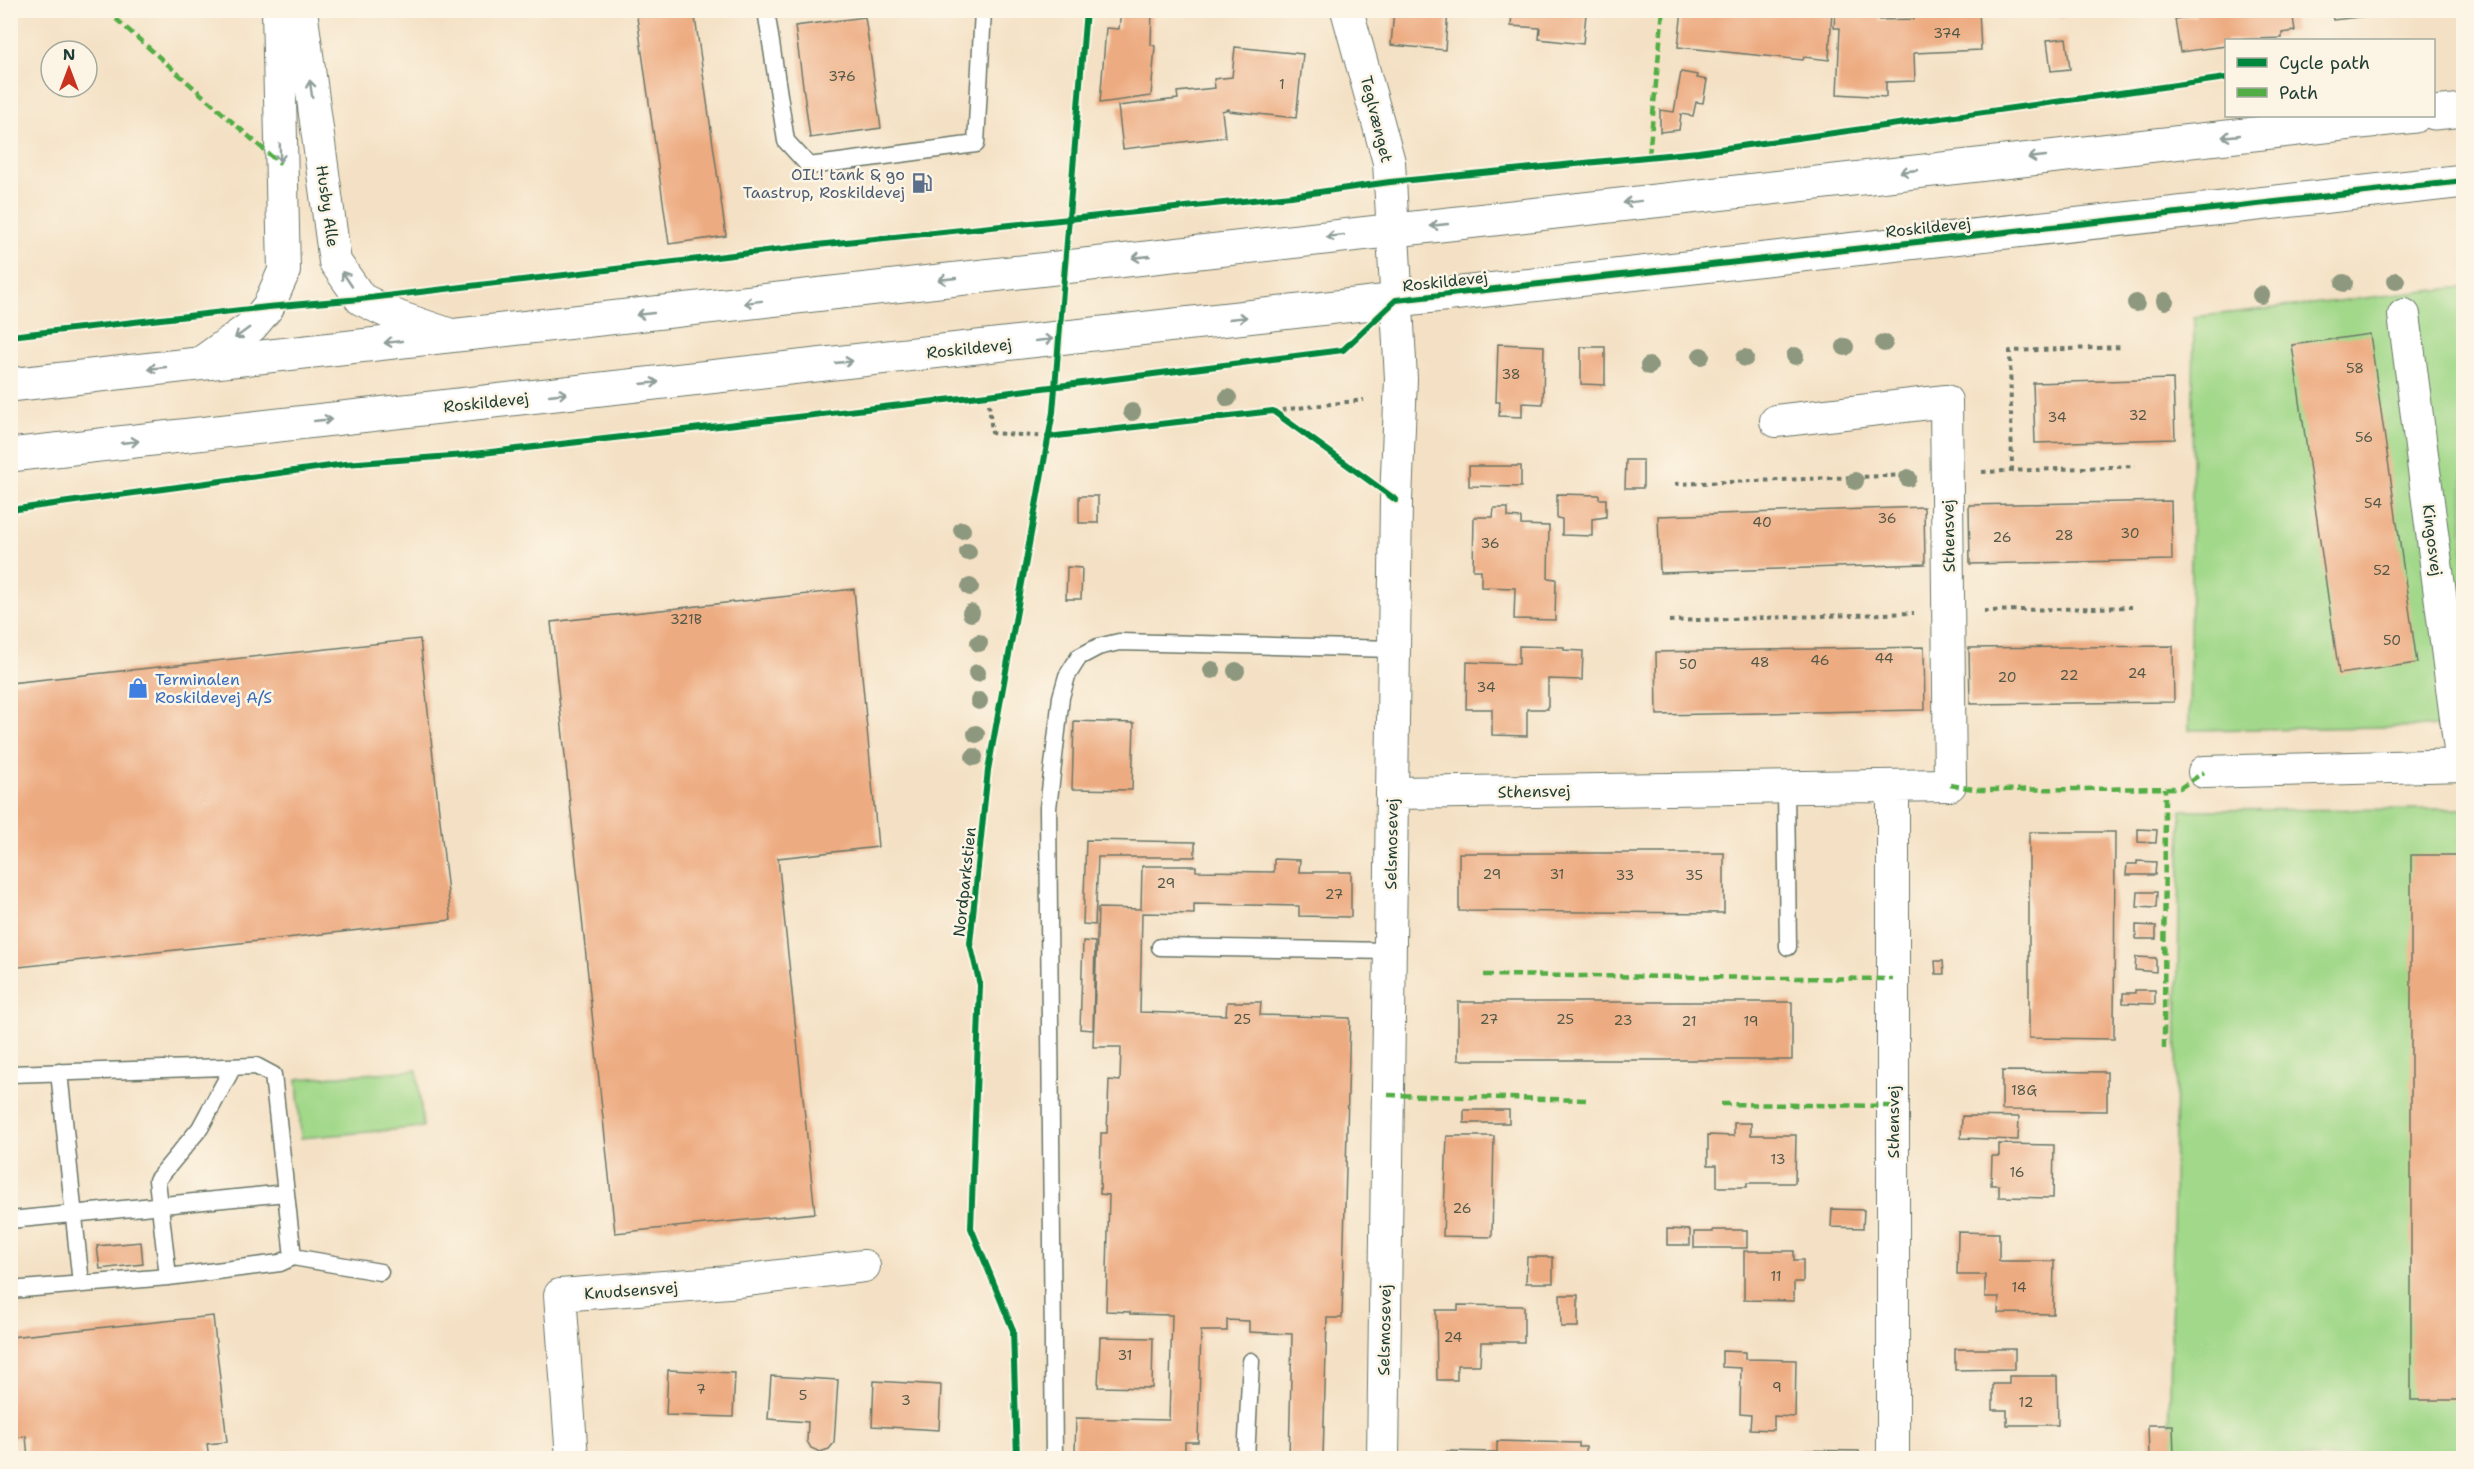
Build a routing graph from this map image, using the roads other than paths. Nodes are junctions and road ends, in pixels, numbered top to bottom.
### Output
1 (278, 10) edge
2 (300, 10) edge
3 (766, 10) edge
4 (983, 10) edge
5 (1347, 10) edge
6 (2463, 110) edge
7 (2435, 113) edge
8 (2406, 117) edge
9 (2463, 181) edge
10 (1393, 230) junction
11 (1396, 300) junction
12 (2404, 315) dead end
13 (451, 335) junction
14 (199, 364) junction
15 (10, 385) edge
16 (1776, 421) dead end
17 (10, 455) edge
18 (1394, 649) junction
19 (2463, 765) edge
20 (2204, 772) dead end
21 (1893, 786) junction
22 (1786, 788) junction
23 (1392, 793) junction
24 (1160, 947) dead end
25 (1788, 947) dead end
26 (1389, 951) junction
27 (233, 1067) junction
28 (59, 1072) junction
29 (10, 1074) edge
30 (286, 1193) junction
31 (160, 1206) junction
32 (74, 1214) junction
33 (10, 1220) edge
34 (293, 1257) junction
35 (864, 1266) dead end
36 (380, 1272) dead end
37 (168, 1277) junction
38 (81, 1284) junction
39 (10, 1290) edge
40 (1251, 1361) dead end
41 (572, 1458) edge
42 (1054, 1458) edge
43 (1246, 1458) edge
44 (1383, 1458) edge
45 (1893, 1458) edge

1 -> 14 street
13 -> 2 street, Husby Alle
3 - 4 lane
5 - 10 street, Teglvænget
6 - 7 main road
8 -> 10 main road
9 - 11 main road, Roskildevej
10 - 11 street, Selsmosevej
10 -> 13 main road
17 -> 11 main road, Roskildevej
11 - 18 street, Selsmosevej
12 - 19 street, Kingosvej
13 -> 14 main road
14 -> 15 main road
16 - 21 street, Sthensvej
18 - 23 street, Selsmosevej
18 - 42 lane
19 - 20 street, Kingosvej
21 - 22 street, Sthensvej
21 - 45 street, Sthensvej
22 - 23 street, Sthensvej
22 - 25 lane
23 - 26 street, Selsmosevej
24 - 26 lane
26 - 44 street, Selsmosevej
27 - 28 lane
27 - 30 lane
27 - 31 lane
28 - 29 lane
28 - 32 lane
30 - 31 lane
30 - 34 lane
31 - 32 lane
31 - 37 lane
32 - 33 lane
32 - 38 lane
34 - 36 lane
34 - 37 lane
35 - 41 street, Knudsensvej
37 - 38 lane
38 - 39 lane
40 - 43 lane

